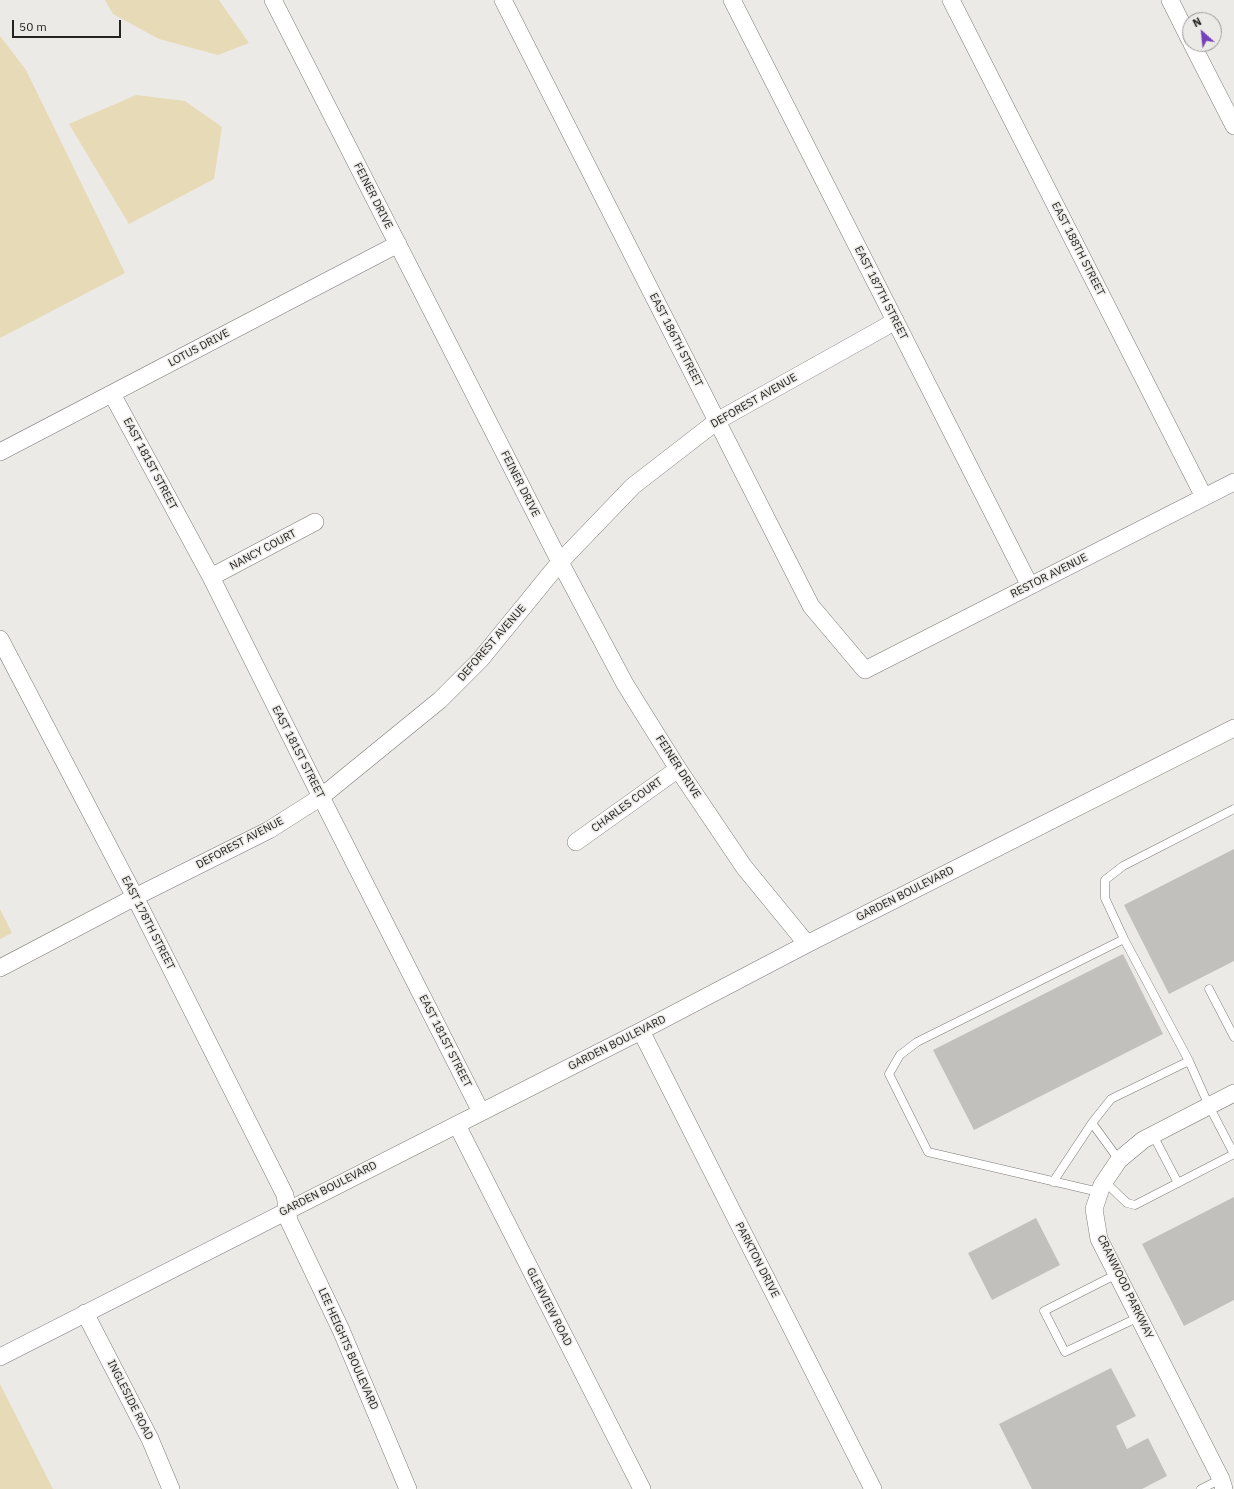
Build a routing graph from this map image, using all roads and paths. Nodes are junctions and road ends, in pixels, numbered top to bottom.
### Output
1 (503, 0) edge
2 (732, 0) edge
3 (951, 0) edge
4 (1170, 0) edge
5 (275, 1) edge
6 (1182, 24) edge
7 (1196, 52) edge
8 (1234, 126) edge
9 (398, 244) junction
10 (895, 320) junction
11 (112, 394) junction
12 (717, 421) junction
13 (0, 452) edge
14 (1234, 482) edge
15 (1204, 497) junction
16 (314, 522) dead end
17 (560, 562) junction
18 (211, 577) junction
19 (1030, 586) junction
20 (0, 639) edge
21 (865, 670) joint
22 (1234, 728) edge
23 (678, 769) junction
24 (321, 797) junction
25 (1234, 808) edge
26 (576, 842) dead end
27 (135, 897) junction
28 (1124, 939) junction
29 (807, 944) junction
30 (0, 968) edge
31 (1209, 989) dead end
32 (641, 1031) junction
33 (1234, 1037) edge
34 (1189, 1061) junction
35 (1234, 1093) edge
36 (1209, 1106) junction
37 (481, 1112) junction
38 (1092, 1123) junction
39 (457, 1125) junction
40 (1153, 1135) junction
41 (1234, 1154) edge
42 (1119, 1160) junction
43 (1053, 1182) junction
44 (1178, 1183) junction
45 (1102, 1187) junction
46 (287, 1210) junction
47 (1117, 1274) junction
48 (85, 1313) junction
49 (1139, 1317) junction
50 (0, 1357) edge
51 (1222, 1484) edge
52 (171, 1489) edge
53 (408, 1489) edge
54 (642, 1489) edge
55 (873, 1489) edge
56 (1201, 1489) edge

1 - 12 street, EAST 186TH STREET
2 - 10 street, EAST 187TH STREET
3 - 15 street, EAST 188TH STREET
4 - 6 street
5 - 9 street, FEINER DRIVE
7 - 8 street
9 - 11 street, LOTUS DRIVE
9 - 17 street, FEINER DRIVE
10 - 12 street, DEFOREST AVENUE
10 - 19 street, EAST 187TH STREET
11 - 13 street, LOTUS DRIVE
11 - 18 street, EAST 181ST STREET
12 - 17 street, DEFOREST AVENUE
12 - 21 street, EAST 186TH STREET
14 - 15 street, RESTOR AVENUE
15 - 19 street, RESTOR AVENUE
16 - 18 street, NANCY COURT
17 - 23 street, FEINER DRIVE
17 - 24 street, DEFOREST AVENUE
18 - 24 street, EAST 181ST STREET
19 - 21 street, RESTOR AVENUE
20 - 27 street, EAST 178TH STREET
22 - 29 street, GARDEN BOULEVARD
23 - 26 street, CHARLES COURT
23 - 29 street, FEINER DRIVE
24 - 27 street, DEFOREST AVENUE
24 - 37 street, EAST 181ST STREET
25 - 28 lane
27 - 30 street, DEFOREST AVENUE
27 - 46 street, EAST 178TH STREET
28 - 34 lane
28 - 43 lane
29 - 32 street, GARDEN BOULEVARD
31 - 33 lane
32 - 37 street, GARDEN BOULEVARD
32 - 55 street, PARKTON DRIVE
34 - 36 lane
34 - 38 lane
35 - 36 street, CRANWOOD PARKWAY
36 - 40 street, CRANWOOD PARKWAY
36 - 41 lane
37 - 39 street, GARDEN BOULEVARD
38 - 42 lane
38 - 43 lane
39 - 46 street, GARDEN BOULEVARD
39 - 54 street, GLENVIEW ROAD
40 - 42 street, CRANWOOD PARKWAY
40 - 44 lane
41 - 44 lane
42 - 45 street, CRANWOOD PARKWAY
43 - 45 lane
44 - 45 lane
45 - 47 street, CRANWOOD PARKWAY
46 - 48 street, GARDEN BOULEVARD
46 - 53 street, LEE HEIGHTS BOULEVARD
47 - 49 street, CRANWOOD PARKWAY
47 - 49 lane
48 - 50 street, GARDEN BOULEVARD
48 - 52 street, INGLESIDE ROAD
49 - 51 street, CRANWOOD PARKWAY
51 - 56 lane

